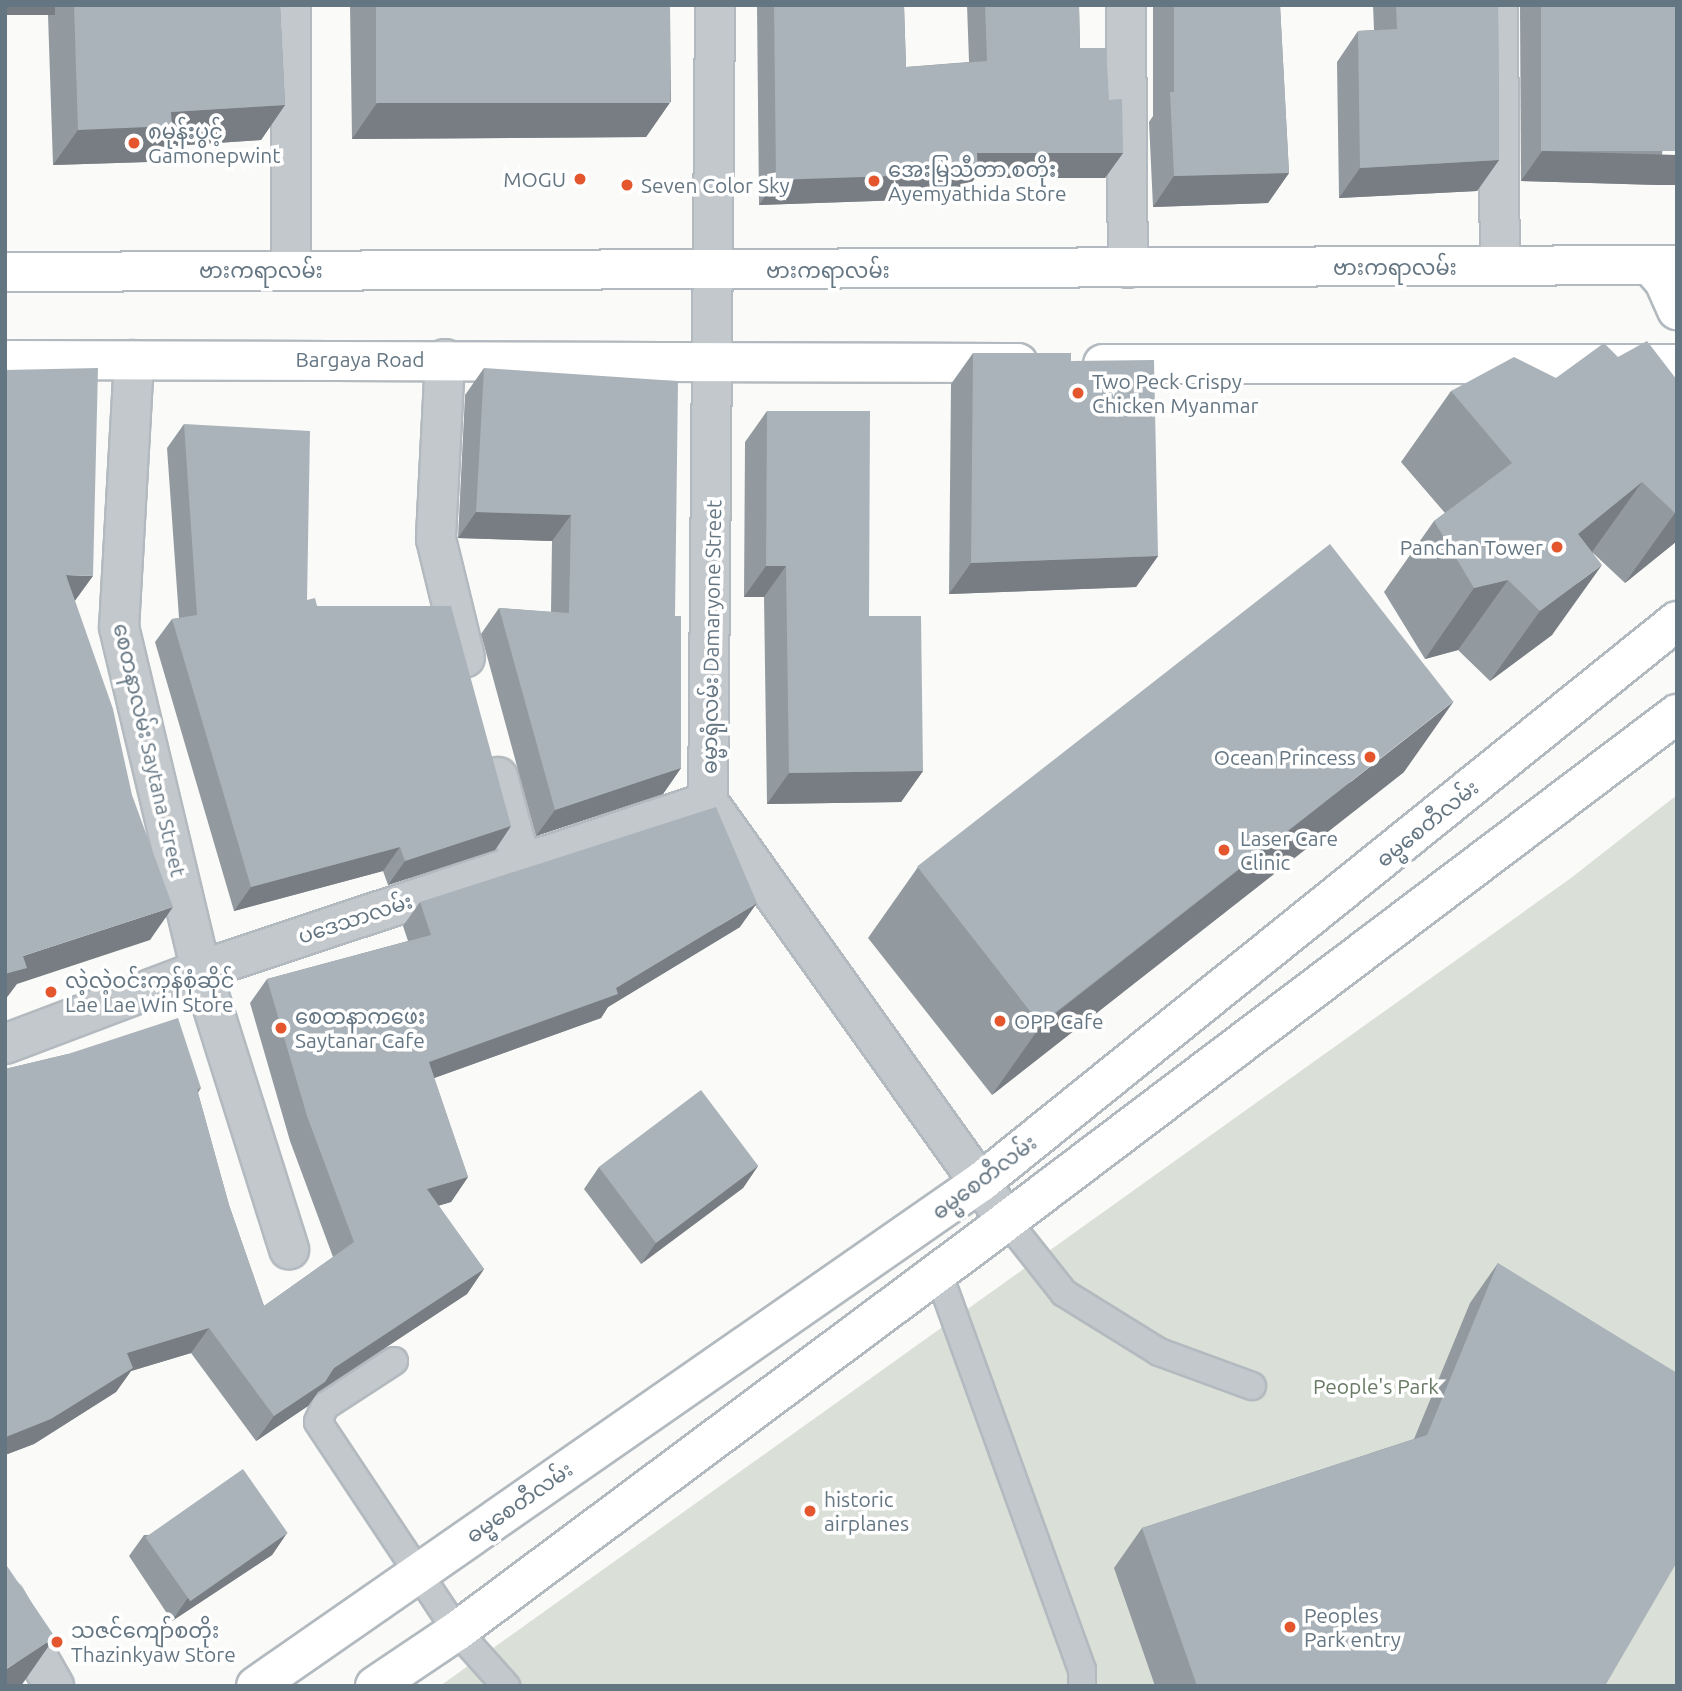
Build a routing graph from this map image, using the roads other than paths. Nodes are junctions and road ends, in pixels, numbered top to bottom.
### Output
1 (291, 5) edge
2 (715, 5) edge
3 (1126, 5) edge
4 (1498, 5) edge
5 (1663, 265) edge
6 (1500, 266) junction
7 (1128, 268) junction
8 (291, 269) junction
9 (716, 270) junction
10 (5, 272) edge
11 (1677, 310) edge
12 (1677, 330) edge
13 (445, 359) junction
14 (5, 360) edge
15 (134, 360) junction
16 (714, 363) junction
17 (1666, 364) edge
18 (1677, 621) edge
19 (473, 688) edge
20 (1677, 714) edge
21 (488, 742) edge
22 (708, 802) junction
23 (522, 863) junction
24 (201, 970) junction
25 (5, 1044) edge
26 (981, 1182) junction
27 (1007, 1221) junction
28 (289, 1250) dead end
29 (938, 1272) junction
30 (394, 1361) dead end
31 (1252, 1386) dead end
32 (417, 1573) junction
33 (5, 1600) edge
34 (457, 1631) junction
35 (54, 1686) edge
36 (256, 1686) edge
37 (375, 1686) edge
38 (480, 1686) edge
39 (506, 1686) edge
40 (1082, 1686) edge

1 - 8 street
2 - 9 street, ဓမ္မာရုံလမ်း Damaryone Street
3 - 7 street
4 - 6 street
5 - 6 main road, ဗားကရာလမ်း
5 - 11 main road, ဗားကရာလမ်း
6 - 7 main road, ဗားကရာလမ်း
7 - 9 main road, ဗားကရာလမ်း
8 - 9 main road, ဗားကရာလမ်း
8 - 10 main road, ဗားကရာလမ်း
9 - 16 street, ဓမ္မာရုံလမ်း Damaryone Street
12 - 17 main road
13 - 15 main road, Bargaya Road
13 - 16 main road, Bargaya Road
13 - 19 street
14 - 15 main road, Bargaya Road
15 - 24 street, စေတနာလမ်း Saytana Street
16 - 17 main road
16 - 22 street, ဓမ္မာရုံလမ်း Damaryone Street
18 - 26 main road, ဓမ္မစေတီလမ်း
20 - 27 main road
21 - 23 street
22 - 23 street, ပဒေသာလမ်း
22 - 26 street, ဓမ္မာရုံလမ်း Damaryone Street
23 - 24 street, ပဒေသာလမ်း
24 - 25 street, ပဒေသာလမ်း
24 - 28 street, စေတနာလမ်း Saytana Street
26 - 27 street, ဓမ္မာရုံလမ်း Damaryone Street
26 - 32 main road, ဓမ္မစေတီလမ်း
27 - 29 main road
27 - 31 lane
29 - 34 main road
29 - 40 lane
30 - 32 lane
32 - 34 lane
32 - 36 main road, ဓမ္မစေတီလမ်း
33 - 35 street
34 - 37 main road
34 - 38 lane
34 - 39 lane

